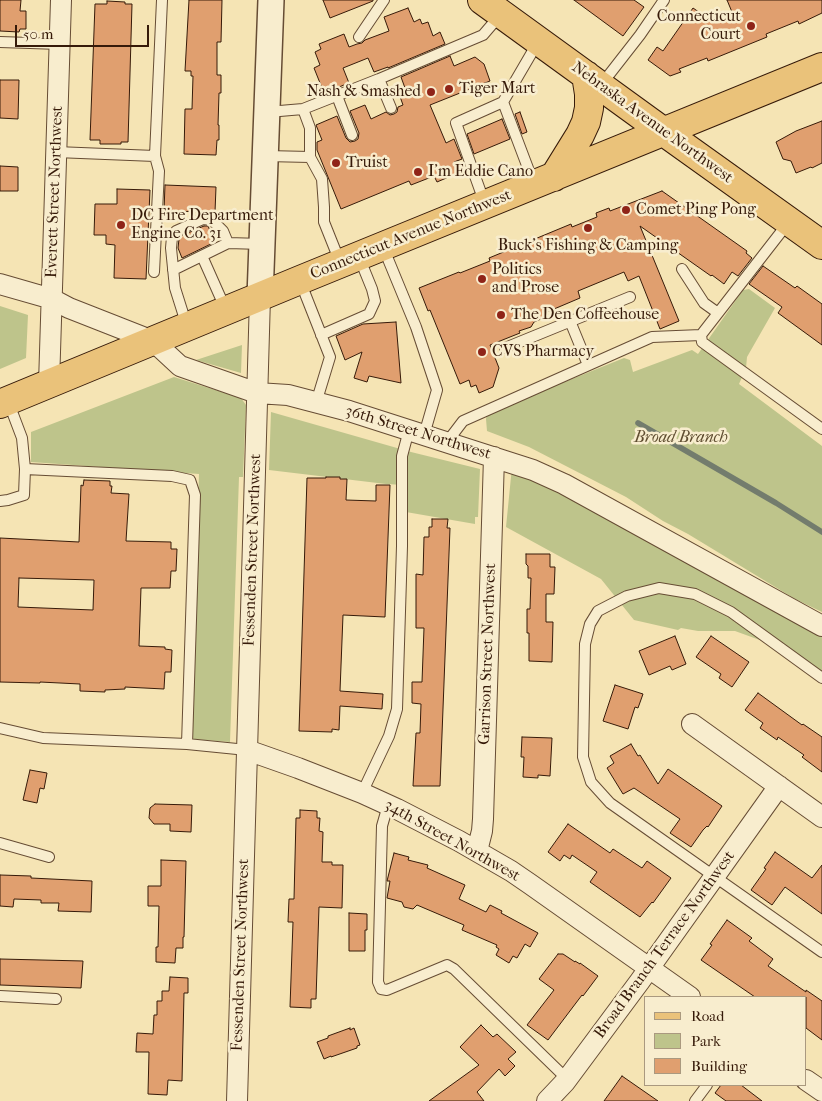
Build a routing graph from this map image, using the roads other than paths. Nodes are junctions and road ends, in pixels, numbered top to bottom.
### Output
1 (61, 0) edge
2 (162, 0) edge
3 (271, 0) edge
4 (384, 0) edge
5 (664, 0) edge
6 (492, 7) edge
7 (359, 37) dead end
8 (539, 41) junction
9 (0, 42) edge
10 (60, 44) junction
11 (822, 67) edge
12 (379, 79) junction
13 (593, 80) junction
14 (336, 96) junction
15 (503, 102) junction
16 (391, 108) dead end
17 (303, 109) junction
18 (267, 112) junction
19 (664, 132) junction
20 (352, 135) dead end
21 (56, 152) junction
22 (155, 156) junction
23 (265, 156) junction
24 (310, 158) junction
25 (544, 181) junction
26 (486, 205) junction
27 (789, 222) junction
28 (228, 243) junction
29 (262, 244) junction
30 (822, 245) edge
31 (361, 255) junction
32 (202, 256) junction
33 (682, 269) dead end
34 (174, 270) junction
35 (154, 272) dead end
36 (300, 280) junction
37 (0, 284) edge
38 (260, 296) junction
39 (630, 297) dead end
40 (52, 299) junction
41 (226, 310) junction
42 (718, 313) junction
43 (570, 321) junction
44 (187, 326) junction
45 (321, 335) junction
46 (701, 335) junction
47 (153, 341) junction
48 (504, 348) dead end
49 (588, 365) junction
50 (49, 384) junction
51 (257, 393) junction
52 (4, 403) edge
53 (316, 403) junction
54 (822, 429) edge
55 (417, 433) junction
56 (447, 442) junction
57 (494, 457) junction
58 (25, 469) junction
59 (0, 501) edge
60 (822, 626) edge
61 (822, 678) edge
62 (692, 724) dead end
63 (0, 728) edge
64 (187, 744) junction
65 (247, 750) junction
66 (780, 786) junction
67 (362, 793) junction
68 (388, 805) junction
69 (822, 817) edge
70 (0, 843) edge
71 (478, 851) junction
72 (49, 857) dead end
73 (715, 876) junction
74 (822, 952) edge
75 (649, 968) junction
76 (0, 996) edge
77 (689, 996) edge
78 (56, 999) dead end
79 (567, 1079) junction
80 (807, 1081) edge
81 (706, 1086) edge
82 (822, 1091) edge
83 (236, 1101) edge
84 (547, 1101) edge
85 (695, 1101) edge

1 - 10 street, Everett Street Northwest
2 - 22 lane
3 - 18 street, Fessenden Street Northwest
4 - 7 lane
5 - 13 lane
6 - 8 main road, Nebraska Avenue Northwest
6 - 12 lane
8 - 13 main road, Nebraska Avenue Northwest
8 - 15 lane
9 - 10 lane
10 - 21 street, Everett Street Northwest
11 - 19 main road, Connecticut Avenue Northwest
12 - 14 lane
12 - 16 lane
13 - 19 main road, Nebraska Avenue Northwest
13 - 25 main road
14 - 17 lane
14 - 20 lane
15 - 25 lane
15 - 26 lane
17 - 18 lane
17 - 24 lane
18 - 23 street, Fessenden Street Northwest
19 - 25 main road, Connecticut Avenue Northwest
19 - 27 main road, Nebraska Avenue Northwest
21 - 22 lane
21 - 40 street, Everett Street Northwest
22 - 35 lane
23 - 24 lane
23 - 29 street, Fessenden Street Northwest
24 - 31 lane
25 - 26 main road, Connecticut Avenue Northwest
26 - 31 main road, Connecticut Avenue Northwest
27 - 30 main road, Nebraska Avenue Northwest
27 - 42 lane
28 - 29 lane
28 - 32 lane
28 - 34 lane
29 - 38 street, Fessenden Street Northwest
31 - 36 main road, Connecticut Avenue Northwest
31 - 45 lane
31 - 55 lane
32 - 34 lane
32 - 41 lane
33 - 42 lane
34 - 44 lane
36 - 38 main road, Connecticut Avenue Northwest
36 - 45 lane
37 - 40 street, 36th Street Northwest
38 - 41 main road, Connecticut Avenue Northwest
38 - 51 street, Fessenden Street Northwest
39 - 43 lane
40 - 47 street, 36th Street Northwest
40 - 50 street, Everett Street Northwest
41 - 44 main road, Connecticut Avenue Northwest
42 - 46 lane
43 - 48 lane
43 - 49 lane
44 - 47 main road, Connecticut Avenue Northwest
45 - 53 lane
46 - 49 lane
46 - 54 lane
47 - 50 main road, Connecticut Avenue Northwest
47 - 51 street, 36th Street Northwest
49 - 56 lane
50 - 52 main road, Connecticut Avenue Northwest
51 - 53 street, 36th Street Northwest
51 - 65 street, Fessenden Street Northwest
52 - 58 lane
53 - 55 street, 36th Street Northwest
55 - 56 street, 36th Street Northwest
55 - 67 lane
56 - 57 street, 36th Street Northwest
57 - 60 street, 36th Street Northwest
57 - 71 street, Garrison Street Northwest
58 - 59 lane
58 - 64 lane
61 - 73 lane
62 - 66 street
63 - 64 lane
64 - 65 lane
65 - 67 street, 34th Street Northwest
65 - 83 street, Fessenden Street Northwest
66 - 69 street
66 - 73 street, Broad Branch Terrace Northwest
67 - 68 street, 34th Street Northwest
68 - 71 street, 34th Street Northwest
68 - 79 lane
70 - 72 lane
71 - 75 street, 34th Street Northwest
73 - 74 lane
73 - 75 street, Broad Branch Terrace Northwest
75 - 77 street, 34th Street Northwest
75 - 79 street, Broad Branch Terrace Northwest
76 - 78 lane
79 - 84 street, Broad Branch Terrace Northwest
80 - 82 street
81 - 85 lane

